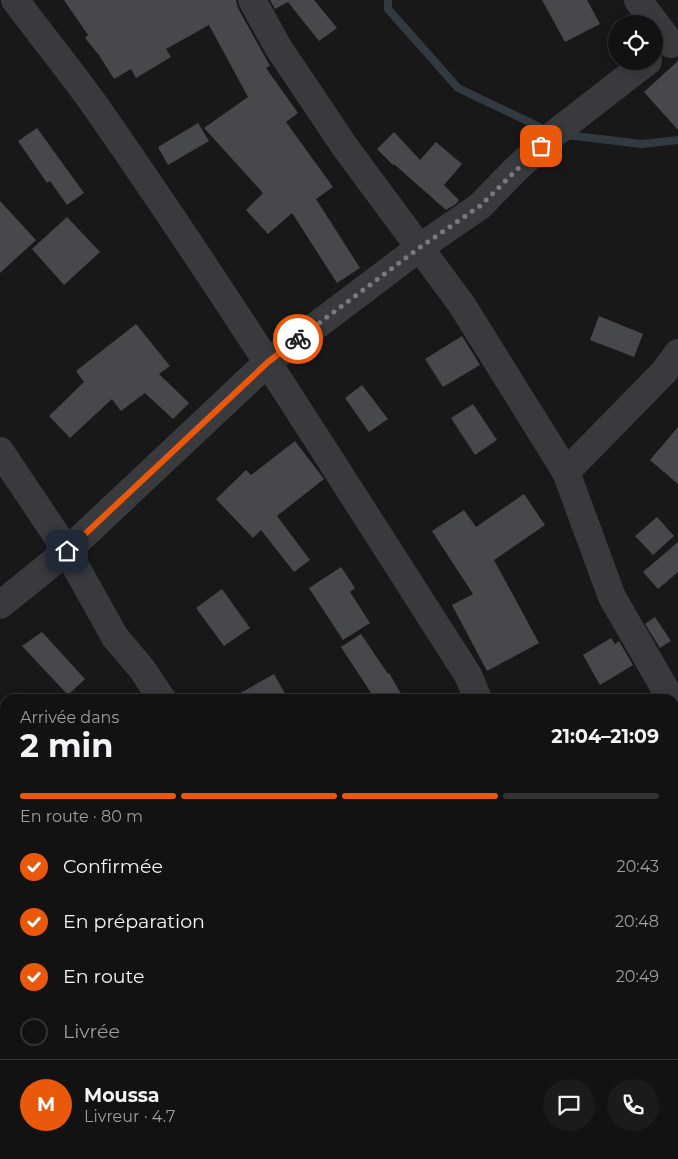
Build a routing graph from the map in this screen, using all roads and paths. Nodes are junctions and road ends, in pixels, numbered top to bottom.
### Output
1 (15, 0) edge
2 (252, 0) edge
3 (638, 0) edge
4 (668, 47) edge
5 (636, 70) edge
6 (419, 248) junction
7 (678, 353) edge
8 (268, 362) junction
9 (0, 451) edge
10 (566, 472) junction
11 (67, 551) junction
12 (0, 605) edge
13 (159, 694) edge
14 (476, 694) edge
15 (668, 694) edge

1 - 8 street
2 - 6 street
3 - 4 street
5 - 6 street
6 - 8 street
6 - 10 street
7 - 10 street
8 - 11 street
8 - 14 street
9 - 11 street
10 - 15 street
11 - 12 street
11 - 13 street

